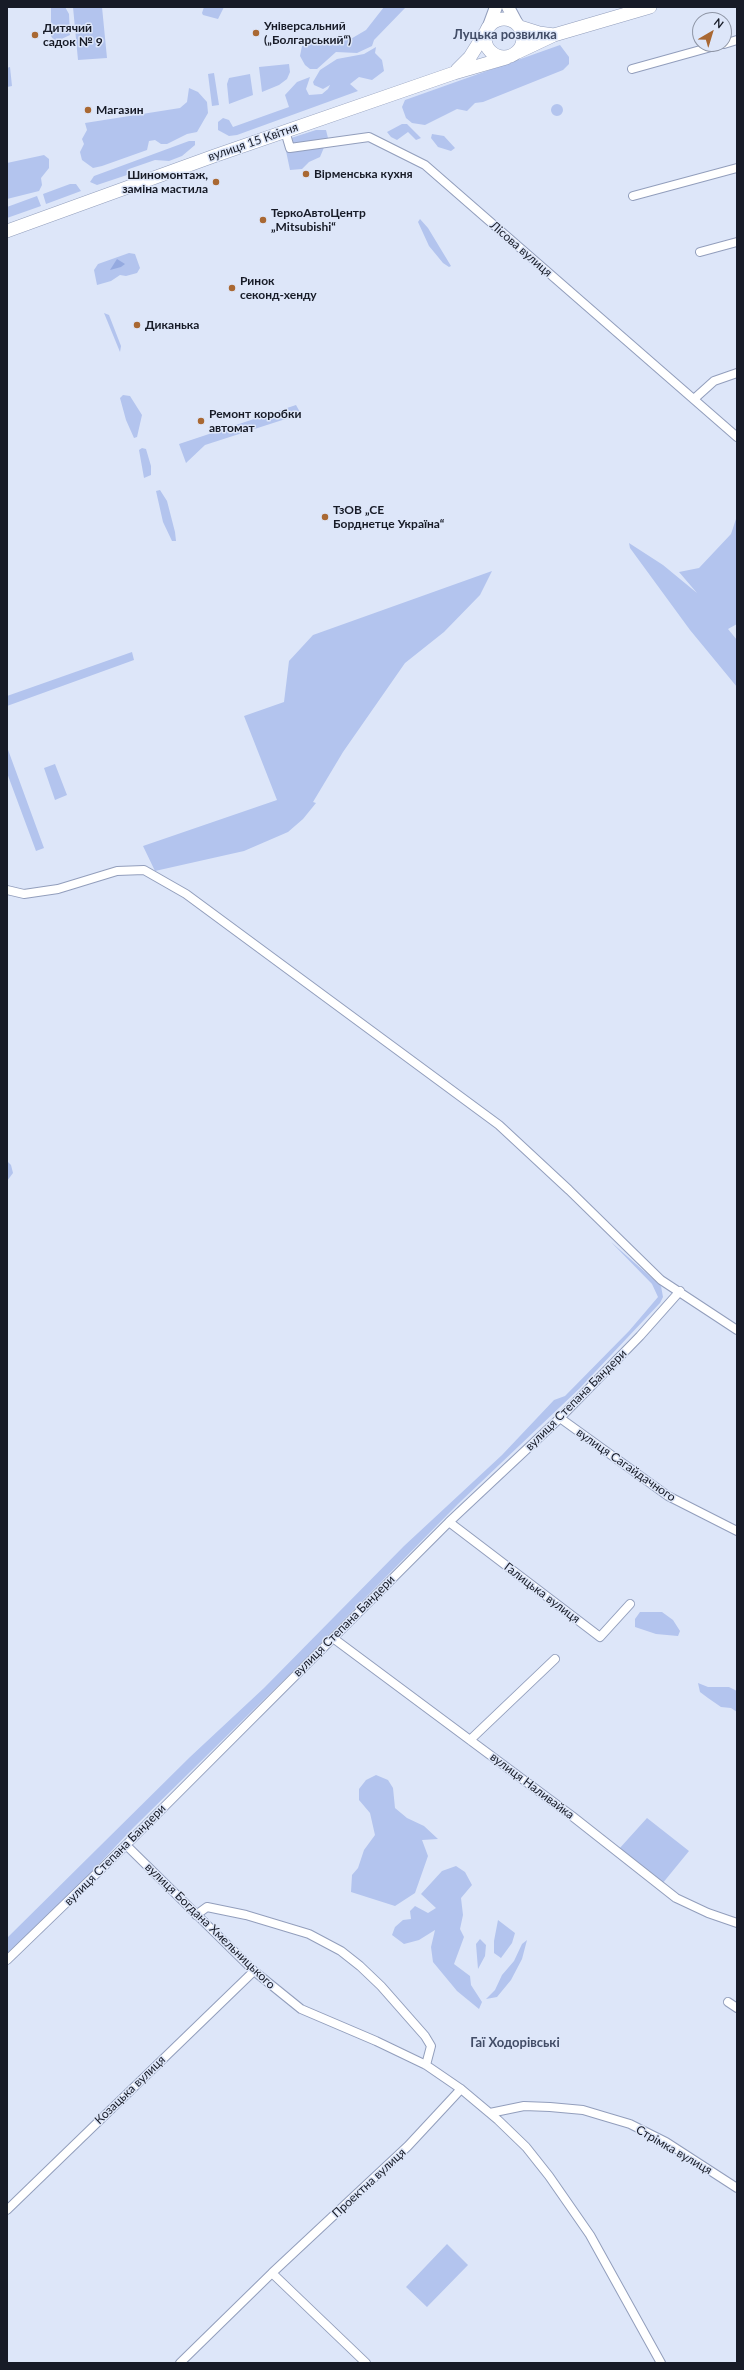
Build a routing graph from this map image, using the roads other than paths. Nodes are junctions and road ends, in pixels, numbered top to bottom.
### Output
1 (496, 7) edge
2 (508, 7) edge
3 (650, 7) edge
4 (518, 25) junction
5 (487, 29) junction
6 (554, 35) junction
7 (693, 52) edge
8 (512, 55) junction
9 (632, 68) dead end
10 (454, 73) junction
11 (285, 131) junction
12 (737, 168) edge
13 (633, 196) dead end
14 (7, 231) edge
15 (737, 242) edge
16 (700, 252) dead end
17 (737, 373) edge
18 (694, 399) junction
19 (737, 437) edge
20 (7, 890) edge
21 (680, 1292) junction
22 (737, 1330) edge
23 (560, 1418) junction
24 (449, 1522) junction
25 (737, 1531) edge
26 (630, 1604) dead end
27 (333, 1638) junction
28 (555, 1659) dead end
29 (470, 1740) junction
30 (126, 1845) junction
31 (196, 1916) junction
32 (737, 1923) edge
33 (7, 1960) edge
34 (254, 1970) junction
35 (728, 2002) dead end
36 (737, 2008) edge
37 (426, 2065) junction
38 (461, 2089) junction
39 (490, 2113) junction
40 (737, 2188) edge
41 (7, 2210) edge
42 (272, 2273) junction
43 (184, 2362) edge
44 (366, 2363) edge
45 (661, 2363) edge

1 - 5 main road
2 - 4 main road
3 - 6 highway, вулиця 15 Квітня
4 - 5 highway
4 - 6 highway
4 - 8 highway
5 - 8 highway
5 - 10 highway, вулиця 15 Квітня
6 - 8 highway, вулиця 15 Квітня
7 - 9 street
8 - 10 highway, вулиця 15 Квітня
10 - 11 highway, вулиця 15 Квітня
11 - 14 highway, вулиця 15 Квітня
11 - 18 street, Лісова вулиця
12 - 13 street
15 - 16 street
17 - 18 street
18 - 19 street, Лісова вулиця
20 - 21 street
21 - 22 street
21 - 23 street, вулиця Степана Бандери
23 - 24 street, вулиця Степана Бандери
23 - 25 street, вулиця Сагайдачного
24 - 26 street, Галицька вулиця
24 - 27 street, вулиця Степана Бандери
27 - 29 street, вулиця Наливайка
27 - 30 street, вулиця Степана Бандери
28 - 29 street
29 - 32 street, вулиця Наливайка
30 - 31 street, вулиця Богдана Хмельницького
30 - 33 street, вулиця Степана Бандери
31 - 34 street, вулиця Богдана Хмельницького
31 - 37 street
34 - 37 street, вулиця Богдана Хмельницького
34 - 41 street, Козацька вулиця
35 - 36 street
37 - 38 street, вулиця Богдана Хмельницького
38 - 39 street, вулиця Богдана Хмельницького
38 - 42 street, Проектна вулиця
39 - 40 street, Стрімка вулиця
39 - 45 street, вулиця Богдана Хмельницького
42 - 43 street, Проектна вулиця
42 - 44 street

